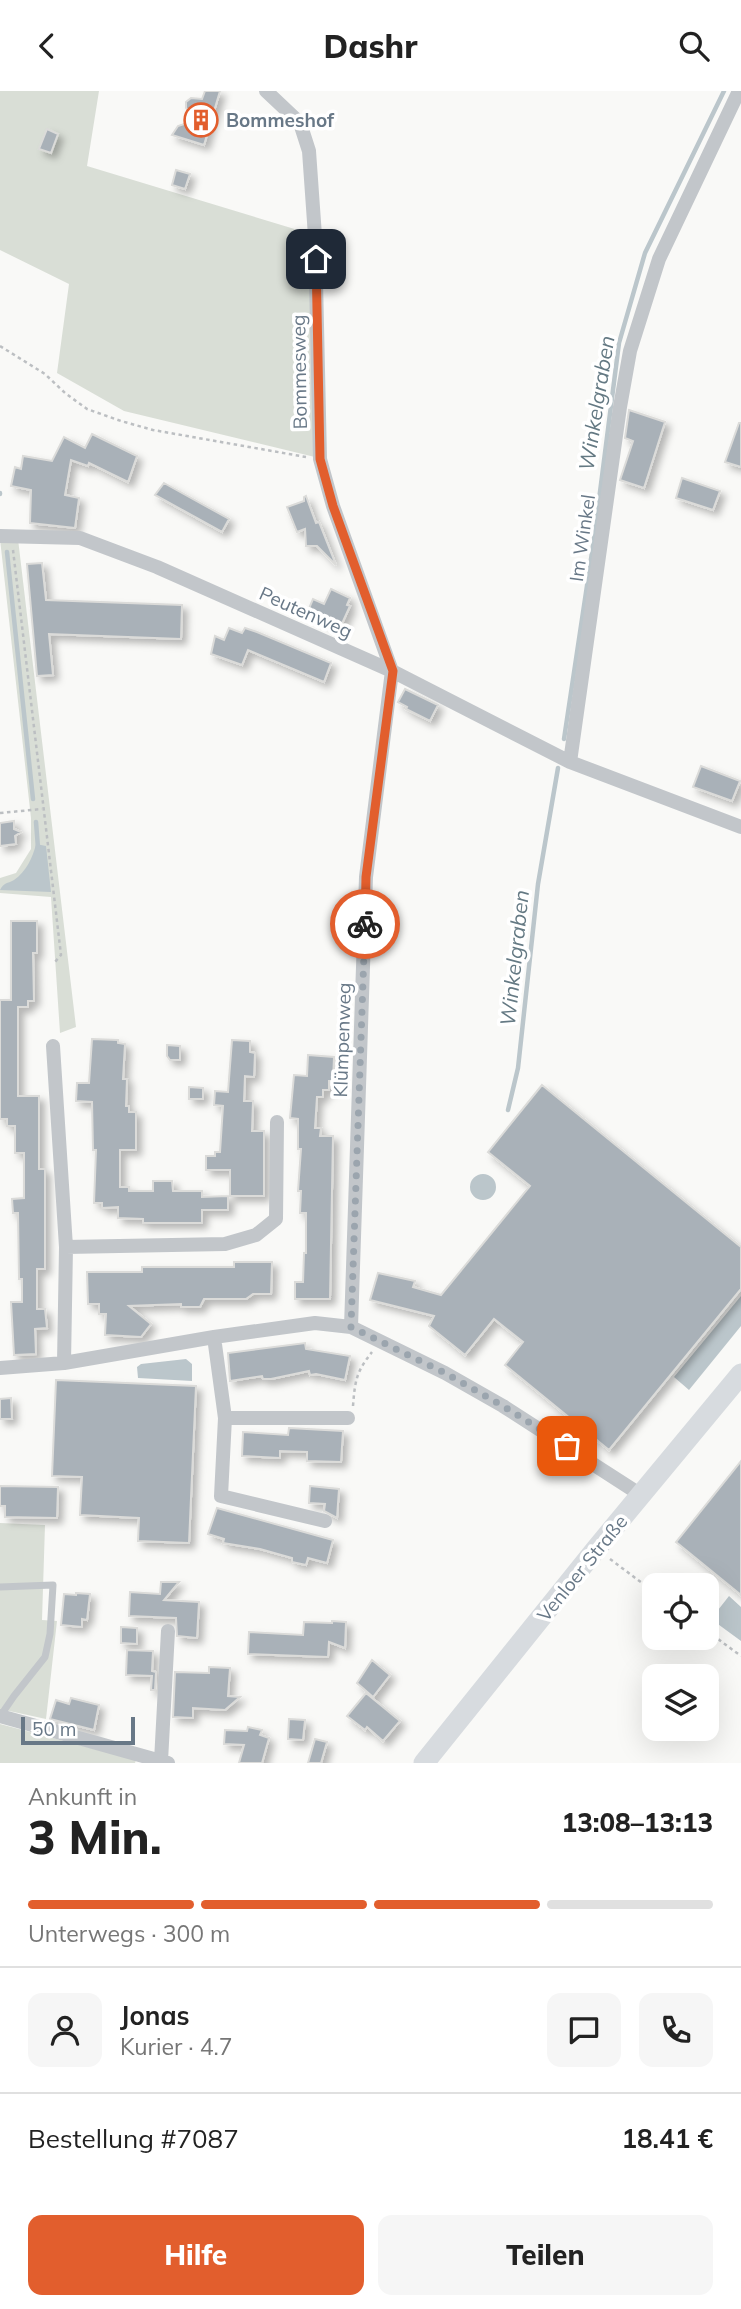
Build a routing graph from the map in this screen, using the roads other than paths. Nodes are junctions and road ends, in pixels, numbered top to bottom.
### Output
1 (266, 91) edge
2 (739, 91) edge
3 (6, 536) edge
4 (393, 671) junction
5 (570, 762) junction
6 (741, 827) edge
7 (53, 1046) dead end
8 (277, 1122) dead end
9 (66, 1247) junction
10 (351, 1327) junction
11 (214, 1337) junction
12 (64, 1363) junction
13 (0, 1368) edge
14 (741, 1374) edge
15 (225, 1418) junction
16 (348, 1418) road end
17 (641, 1495) junction
18 (325, 1521) dead end
19 (0, 1587) edge
20 (168, 1631) dead end
21 (0, 1716) edge
22 (137, 1759) edge
23 (164, 1762) edge
24 (424, 1763) edge

1 - 4 street, Bommesweg
2 - 5 street, Im Winkel
3 - 4 street, Peutenweg
4 - 5 street, Peutenweg
4 - 10 street, Klümpenweg
5 - 6 street, Peutenweg
7 - 9 street
8 - 9 street
9 - 12 street
10 - 11 street
10 - 17 street
11 - 12 street
11 - 15 street
12 - 13 street
14 - 17 main road, Venloer Straße
15 - 16 street
15 - 18 street
17 - 24 main road, Venloer Straße
19 - 21 lane
20 - 23 street
21 - 22 street
22 - 23 street

